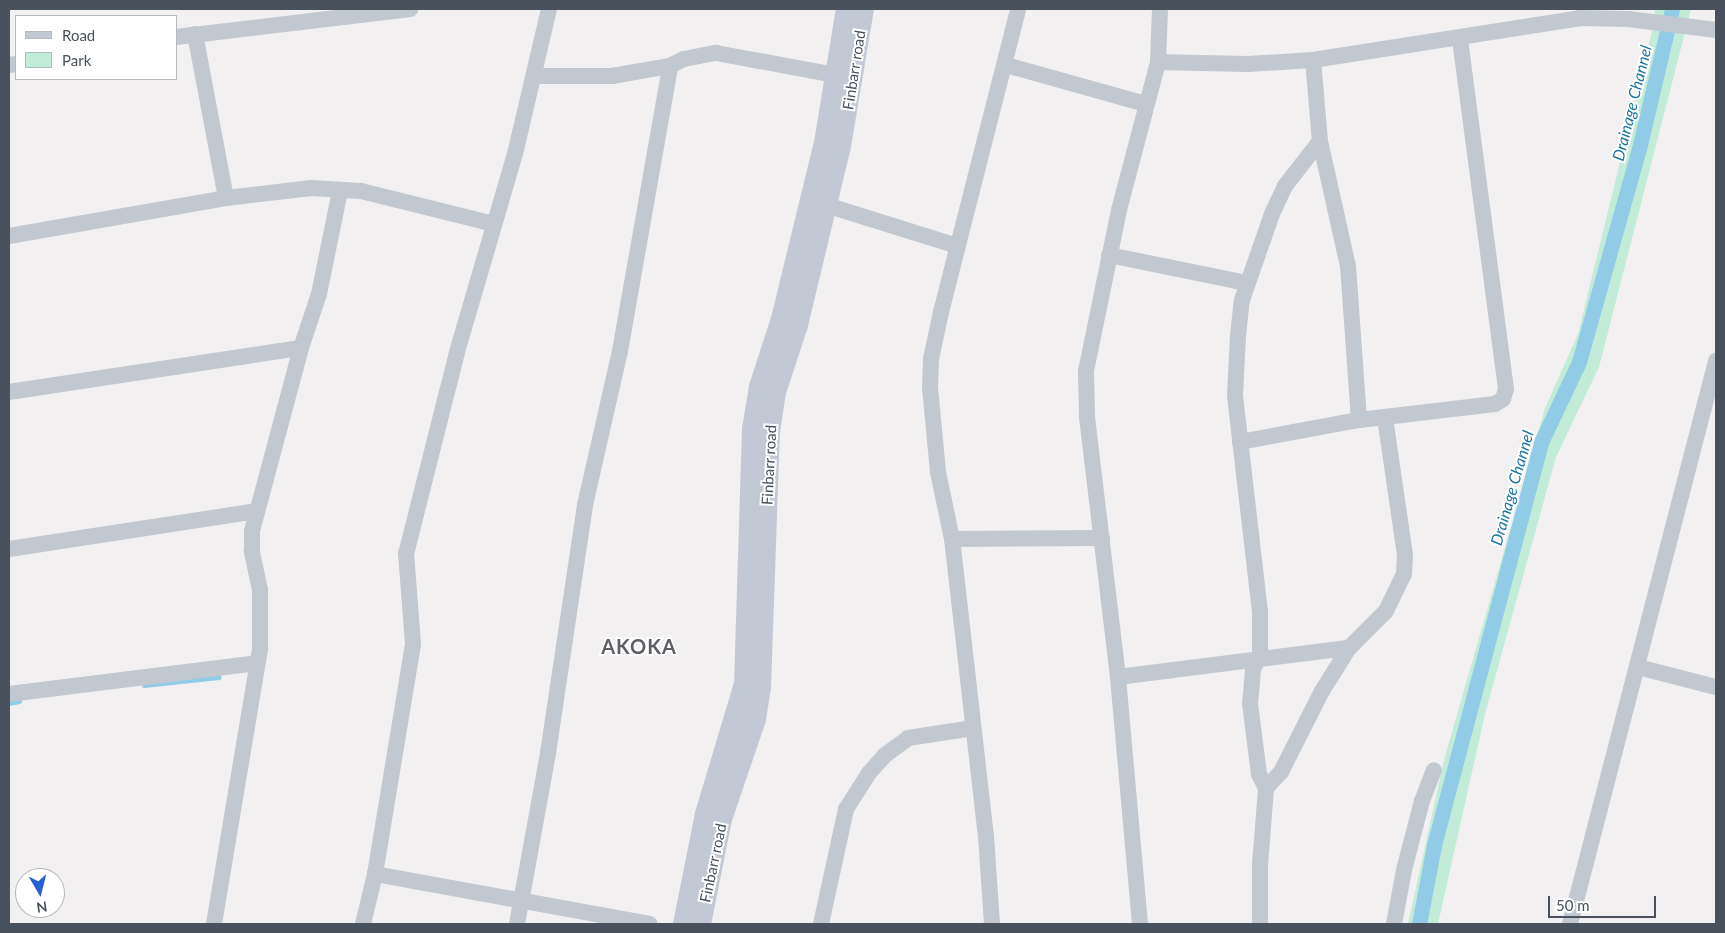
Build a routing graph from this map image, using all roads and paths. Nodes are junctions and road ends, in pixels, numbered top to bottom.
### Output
1 (410, 9) edge
2 (549, 9) edge
3 (847, 9) edge
4 (863, 9) edge
5 (1018, 9) edge
6 (1160, 9) edge
7 (1713, 29) edge
8 (195, 34) junction
9 (178, 37) edge
10 (1460, 38) junction
11 (1313, 60) junction
12 (1158, 62) junction
13 (1006, 65) junction
14 (670, 66) junction
15 (836, 75) junction
16 (535, 76) junction
17 (1146, 104) junction
18 (1320, 142) junction
19 (340, 191) junction
20 (226, 198) junction
21 (826, 205) junction
22 (494, 224) junction
23 (9, 236) edge
24 (958, 246) junction
25 (1109, 255) junction
26 (1247, 283) junction
27 (301, 348) junction
28 (1716, 361) edge
29 (9, 392) edge
30 (1385, 418) junction
31 (1359, 420) junction
32 (1240, 442) junction
33 (256, 511) junction
34 (1102, 538) junction
35 (952, 539) junction
36 (9, 548) edge
37 (1349, 648) junction
38 (1260, 657) junction
39 (257, 663) junction
40 (1638, 666) junction
41 (1118, 677) junction
42 (1716, 687) edge
43 (9, 694) edge
44 (973, 728) junction
45 (1434, 770) dead end
46 (1266, 788) junction
47 (375, 874) junction
48 (522, 902) junction
49 (214, 924) edge
50 (363, 924) edge
51 (517, 924) edge
52 (649, 924) edge
53 (684, 924) edge
54 (700, 924) edge
55 (821, 924) edge
56 (992, 924) edge
57 (1140, 924) edge
58 (1260, 924) edge
59 (1394, 924) edge
60 (1570, 924) edge

1 - 8 street
2 - 16 street
3 - 15 main road, Finbarr road
4 - 21 main road, Finbarr road
5 - 13 street
6 - 12 street
7 - 10 street
8 - 9 street
8 - 20 street
10 - 11 street
10 - 30 street
11 - 12 street
11 - 18 street
12 - 17 street
13 - 17 street
13 - 24 street
14 - 15 street
14 - 16 street
14 - 48 street
15 - 53 main road, Finbarr road
16 - 22 street
17 - 25 street
18 - 26 street
18 - 31 street
19 - 20 street
19 - 22 street
19 - 27 street
20 - 23 street
21 - 24 street
21 - 54 main road, Finbarr road
22 - 47 street
24 - 35 street
25 - 26 street
25 - 34 street
26 - 32 street
27 - 29 street
27 - 33 street
28 - 40 street
30 - 31 street
30 - 37 street
31 - 32 street
32 - 38 street
33 - 36 street
33 - 39 street
34 - 35 street
34 - 41 street
35 - 44 street
37 - 38 street
37 - 46 street
38 - 41 street
38 - 46 street
39 - 43 street
39 - 49 street
40 - 42 street
40 - 60 street
41 - 57 street
44 - 55 street
44 - 56 street
45 - 59 street
46 - 58 street
47 - 48 street
47 - 50 street
48 - 51 street
48 - 52 street

